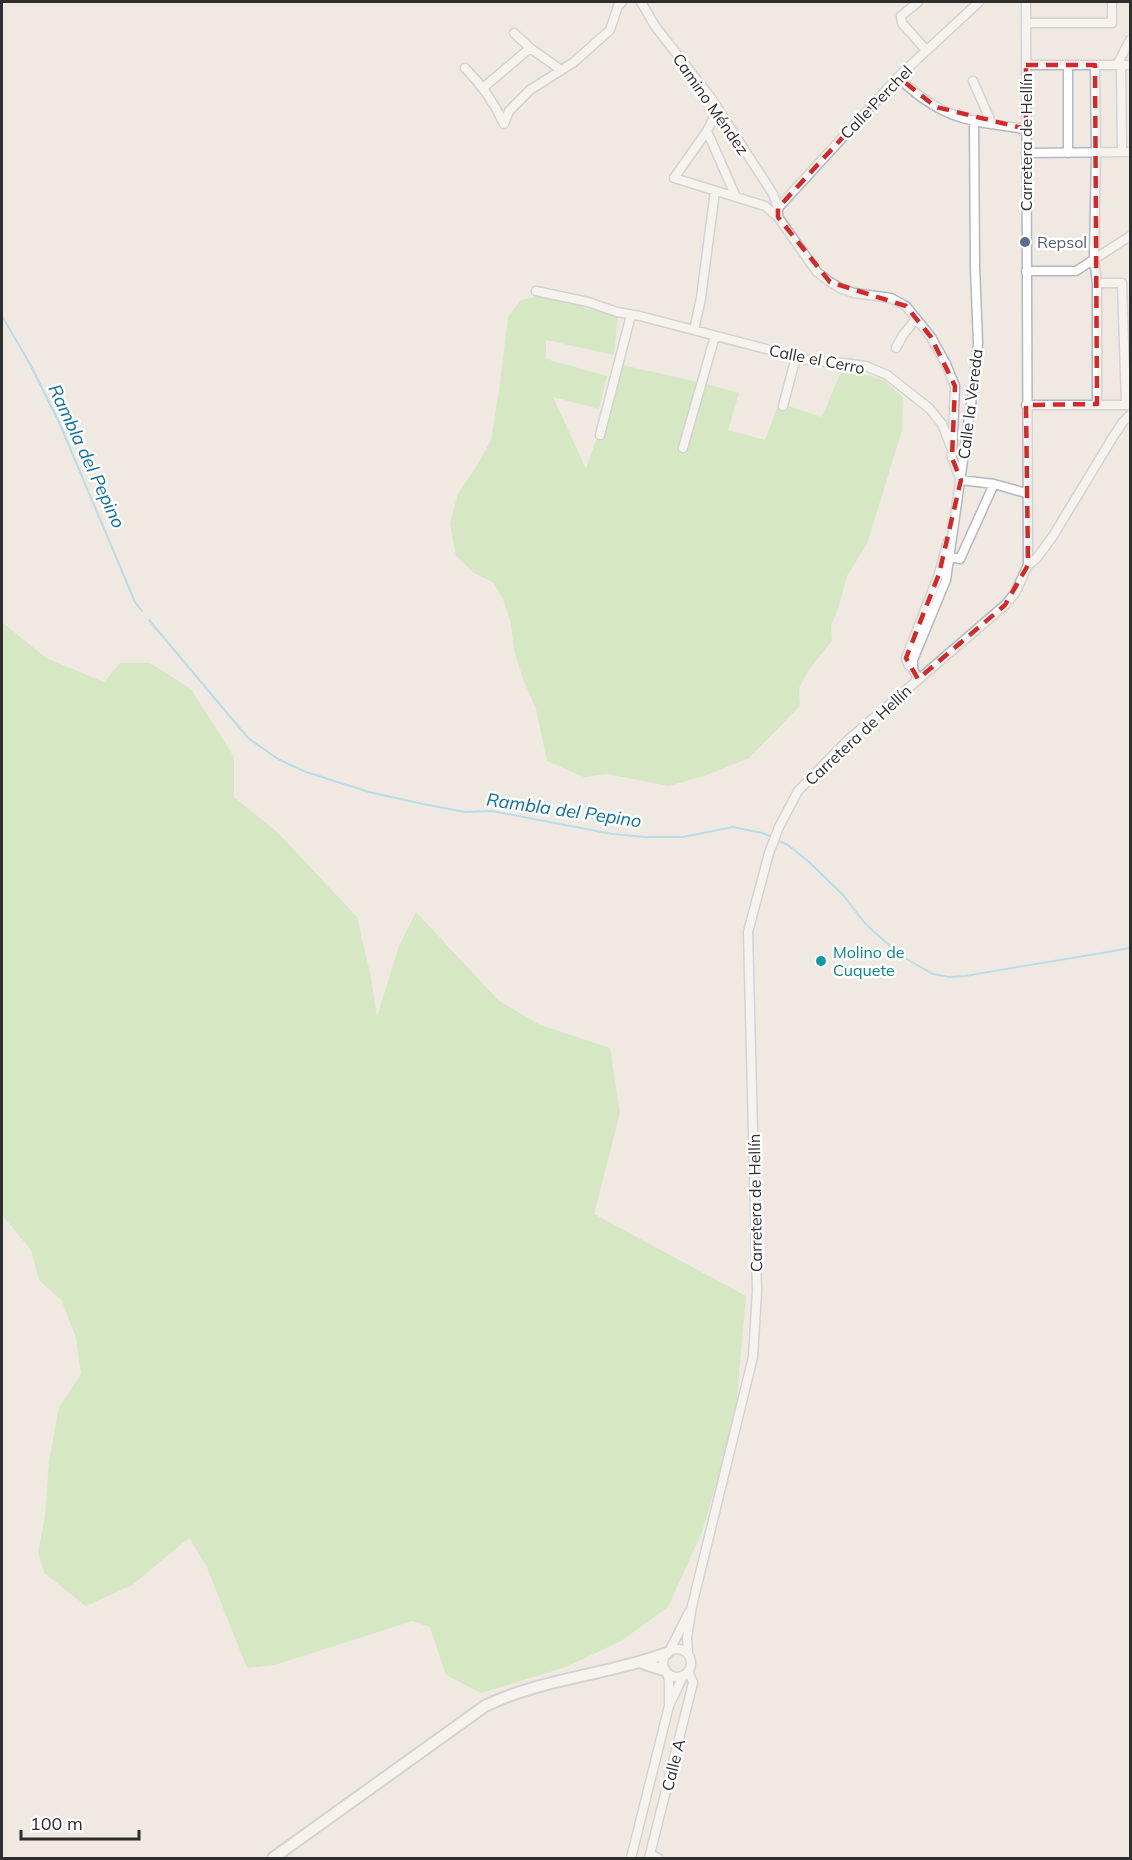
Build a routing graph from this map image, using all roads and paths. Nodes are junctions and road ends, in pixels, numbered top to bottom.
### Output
1 (622, 2) edge
2 (641, 2) edge
3 (918, 2) edge
4 (979, 2) edge
5 (1026, 2) edge
6 (1112, 2) edge
7 (1026, 23) junction
8 (514, 33) dead end
9 (1131, 40) edge
10 (530, 48) junction
11 (926, 50) junction
12 (1026, 65) junction
13 (1068, 65) junction
14 (1095, 65) junction
15 (1123, 65) edge
16 (465, 68) dead end
17 (561, 70) junction
18 (898, 77) junction
19 (973, 81) dead end
20 (483, 88) junction
21 (718, 109) junction
22 (974, 120) junction
23 (992, 124) junction
24 (1026, 129) junction
25 (706, 131) junction
26 (1126, 152) edge
27 (1026, 153) junction
28 (1068, 153) junction
29 (1096, 153) junction
30 (715, 191) junction
31 (736, 197) junction
32 (778, 213) junction
33 (1131, 236) edge
34 (1094, 258) junction
35 (1026, 271) junction
36 (1096, 283) junction
37 (536, 291) dead end
38 (631, 315) junction
39 (916, 319) junction
40 (694, 330) junction
41 (715, 336) junction
42 (896, 348) dead end
43 (796, 357) junction
44 (1097, 404) junction
45 (1128, 404) edge
46 (1026, 405) junction
47 (783, 406) dead end
48 (1131, 416) edge
49 (600, 435) dead end
50 (683, 448) dead end
51 (953, 453) junction
52 (961, 480) junction
53 (994, 483) junction
54 (1026, 493) junction
55 (952, 531) junction
56 (950, 557) junction
57 (1028, 565) junction
58 (913, 669) junction
59 (918, 679) junction
60 (692, 1606) junction
61 (669, 1652) junction
62 (688, 1654) junction
63 (639, 1662) junction
64 (666, 1671) junction
65 (686, 1674) junction
66 (669, 1706) junction
67 (652, 1857) edge
68 (273, 1858) edge
69 (631, 1858) edge

1 - 17 street
2 - 21 street, Camino Méndez
3 - 11 street
4 - 11 street, Calle Perchel
5 - 7 street, Carretera de Hellín
6 - 7 street
7 - 12 street, Carretera de Hellín
8 - 10 street
9 - 15 street
10 - 17 street
10 - 20 street
11 - 18 street, Calle Perchel
12 - 13 street
12 - 24 street, Carretera de Hellín
13 - 14 street
13 - 28 street
14 - 15 street
14 - 29 street
15 - 26 street
16 - 20 street
17 - 20 street
18 - 22 street
18 - 32 street, Calle Perchel
19 - 23 street
21 - 25 street
21 - 32 street, Camino Méndez
22 - 23 street
22 - 52 street, Calle la Vereda
23 - 24 street
24 - 27 street, Carretera de Hellín
25 - 30 street
25 - 31 street
26 - 29 street
27 - 28 street
27 - 35 street, Carretera de Hellín
28 - 29 street
29 - 34 street
30 - 31 street
30 - 40 street
31 - 32 street
32 - 39 street
33 - 34 street
34 - 35 street
34 - 36 street
35 - 46 street, Carretera de Hellín
36 - 44 street
36 - 45 street
37 - 38 street, Calle el Cerro
38 - 40 street, Calle el Cerro
38 - 49 street
39 - 42 street
39 - 51 street
40 - 41 street, Calle el Cerro
41 - 43 street, Calle el Cerro
41 - 50 street
43 - 47 street
43 - 51 street, Calle el Cerro
44 - 45 street
44 - 46 street
46 - 54 street, Carretera de Hellín
48 - 57 street
51 - 52 street
52 - 53 street
52 - 55 street, Calle la Vereda
53 - 54 street
53 - 56 street
54 - 57 street, Carretera de Hellín
55 - 56 street, Calle la Vereda
55 - 58 street
56 - 58 street, Calle la Vereda
57 - 59 street, Carretera de Hellín
58 - 59 street
59 - 60 street, Carretera de Hellín
60 - 61 street, Carretera de Hellín
60 - 62 street, Carretera de Hellín
61 - 62 street
61 - 63 street
61 - 64 street, Carretera de Hellín
62 - 65 street, Carretera de Hellín
63 - 64 street
63 - 68 street
64 - 65 street
64 - 66 street, Carretera de Hellín
65 - 66 street, Carretera de Hellín
65 - 67 street, Calle A
66 - 69 street, Carretera de Hellín

